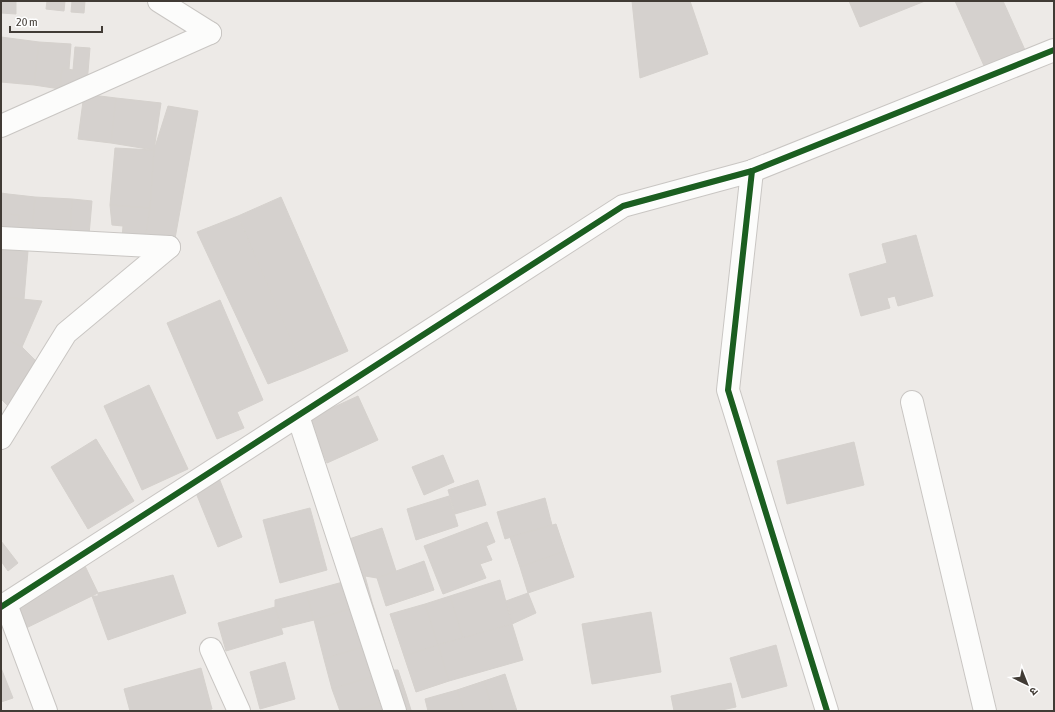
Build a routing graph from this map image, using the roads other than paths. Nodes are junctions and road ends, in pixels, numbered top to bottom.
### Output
1 (159, 1) edge
2 (1054, 50) edge
3 (1, 126) edge
4 (752, 171) junction
5 (1, 238) edge
6 (912, 402) dead end
7 (298, 416) junction
8 (1, 438) edge
9 (3, 606) edge
10 (211, 649) dead end
11 (46, 711) edge
12 (239, 711) edge
13 (395, 711) edge
14 (827, 711) edge
15 (985, 711) edge

1 - 3 street
2 - 4 street
4 - 7 street
4 - 14 street
5 - 8 street
6 - 15 street
7 - 9 street
7 - 13 street
9 - 11 street
10 - 12 street

